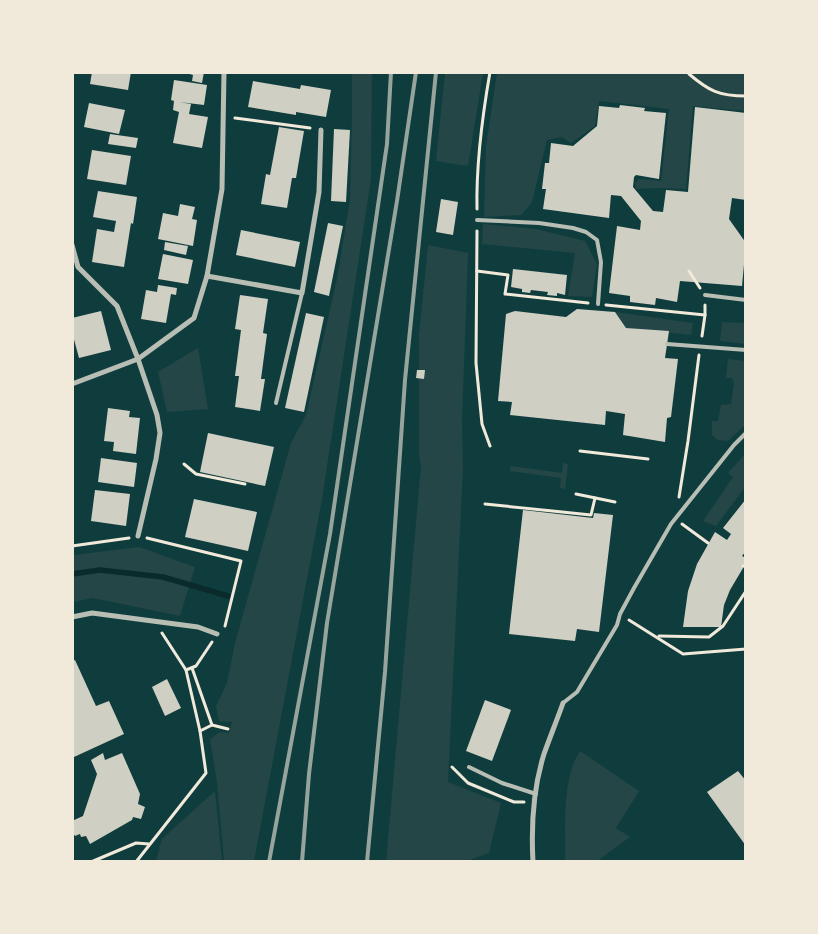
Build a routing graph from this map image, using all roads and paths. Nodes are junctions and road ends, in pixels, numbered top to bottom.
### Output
1 (224, 72) edge
2 (490, 72) edge
3 (689, 72) edge
4 (746, 96) edge
5 (224, 116) junction
6 (321, 130) joint
7 (477, 220) junction
8 (72, 244) edge
9 (477, 271) junction
10 (689, 272) dead end
11 (207, 276) junction
12 (696, 283) dead end
13 (302, 293) junction
14 (705, 295) dead end
15 (746, 300) edge
16 (598, 304) junction
17 (704, 310) dead end
18 (705, 315) junction
19 (702, 336) dead end
20 (667, 344) dead end
21 (746, 350) edge
22 (138, 359) junction
23 (696, 371) dead end
24 (72, 384) edge
25 (276, 403) dead end
26 (746, 433) edge
27 (490, 446) dead end
28 (580, 452) dead end
29 (648, 458) dead end
30 (184, 464) dead end
31 (245, 484) dead end
32 (576, 494) dead end
33 (595, 498) junction
34 (615, 502) dead end
35 (484, 504) dead end
36 (675, 519) junction
37 (138, 536) junction
38 (708, 543) dead end
39 (72, 546) edge
40 (746, 591) edge
41 (620, 614) junction
42 (72, 617) edge
43 (154, 621) junction
44 (217, 634) junction
45 (657, 636) junction
46 (746, 649) edge
47 (192, 668) junction
48 (186, 670) junction
49 (563, 703) joint
50 (212, 725) junction
51 (228, 729) dead end
52 (200, 731) junction
53 (469, 767) dead end
54 (468, 783) dead end
55 (536, 794) junction
56 (514, 802) dead end
57 (149, 844) junction
58 (91, 862) edge
59 (136, 862) edge
60 (533, 862) edge

1 - 5 street
2 - 7 path
3 - 4 path
5 - 6 path
5 - 11 street
6 - 13 street
7 - 9 path
7 - 16 lane
8 - 22 street
9 - 16 path
9 - 27 path
10 - 12 path
11 - 13 street
11 - 22 street
13 - 25 lane
14 - 15 lane
16 - 18 path
17 - 18 path
18 - 19 path
20 - 21 lane
22 - 24 street
22 - 37 street
23 - 36 path
26 - 36 lane
28 - 29 path
30 - 31 path
32 - 33 path
33 - 34 path
33 - 35 path
36 - 38 path
36 - 41 lane
37 - 39 path
37 - 44 path
40 - 45 path
41 - 45 path
41 - 49 lane
42 - 43 street
43 - 44 street
43 - 48 path
44 - 47 path
45 - 46 path
47 - 48 path
47 - 50 path
48 - 52 path
49 - 55 street
50 - 51 path
50 - 52 path
52 - 57 path
53 - 55 lane
54 - 56 path
55 - 60 street
57 - 58 path
57 - 59 path

